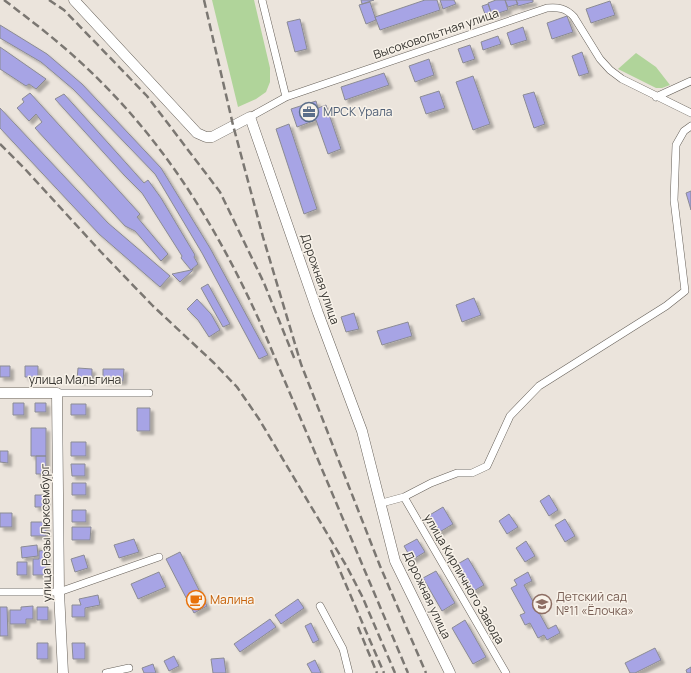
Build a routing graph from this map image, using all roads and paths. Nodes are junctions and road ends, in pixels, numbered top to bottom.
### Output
1 (74, 0) edge
2 (262, 0) edge
3 (691, 81) edge
4 (286, 97) junction
5 (656, 97) junction
6 (691, 113) edge
7 (250, 117) junction
8 (691, 126) edge
9 (0, 393) edge
10 (58, 393) junction
11 (149, 393) dead end
12 (404, 497) junction
13 (382, 503) junction
14 (159, 557) dead end
15 (0, 592) edge
16 (60, 592) junction
17 (320, 606) dead end
18 (129, 668) dead end
19 (62, 673) edge
20 (106, 673) edge
21 (349, 673) edge
22 (450, 673) edge
23 (506, 673) edge

1 - 7 street
2 - 4 street
3 - 5 street
4 - 5 street, Высоковольтная улица
4 - 7 street, Высоковольтная улица
5 - 6 street, Высоковольтная улица
7 - 13 street, Дорожная улица
8 - 12 street
9 - 10 street, улица Мальгина
10 - 11 street, улица Мальгина
10 - 16 street, улица Розы Люксембург
12 - 13 street
12 - 23 street, улица Кирпичного Завода
13 - 22 street, Дорожная улица
14 - 16 street
15 - 16 street
16 - 19 street, улица Розы Люксембург
17 - 21 street
18 - 20 street

